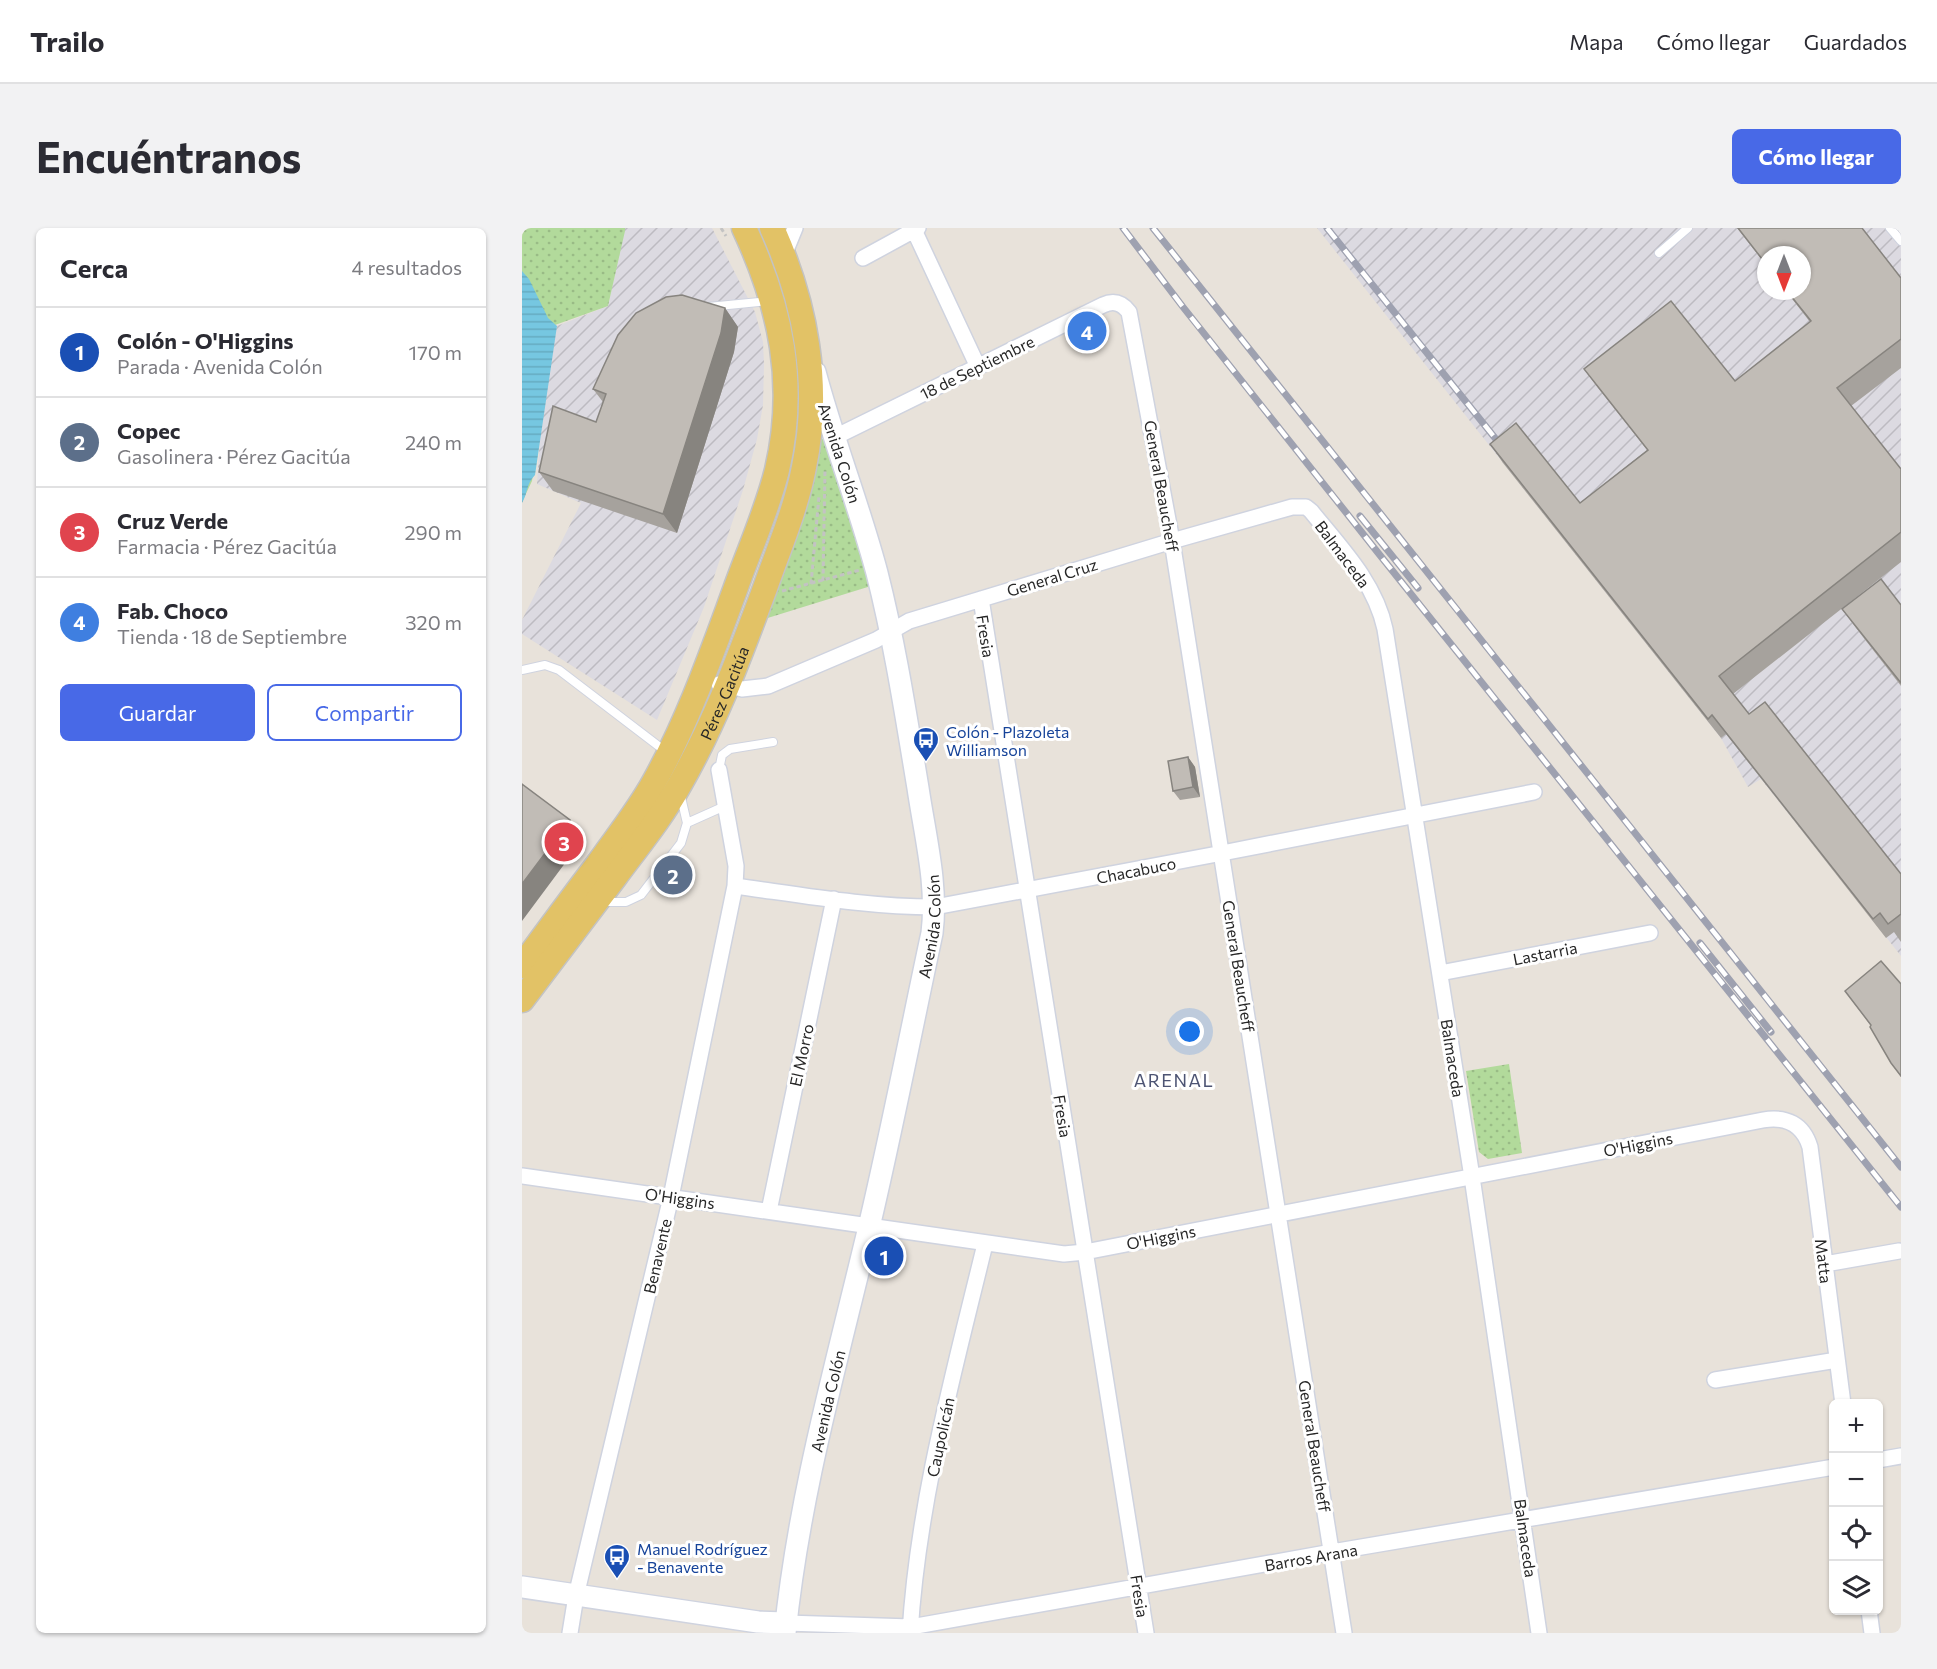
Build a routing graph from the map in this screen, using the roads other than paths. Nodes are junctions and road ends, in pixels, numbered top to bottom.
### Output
1 (772, 228) edge
2 (795, 228) edge
3 (1688, 228) edge
4 (1890, 228) edge
5 (916, 229) edge
6 (736, 235) edge
7 (1901, 241) edge
8 (1659, 253) dead end
9 (784, 255) junction
10 (863, 258) dead end
11 (772, 300) junction
12 (1120, 304) joint
13 (695, 308) edge
14 (807, 339) junction
15 (978, 367) junction
16 (835, 437) junction
17 (1306, 507) joint
18 (1172, 540) junction
19 (981, 599) junction
20 (890, 631) junction
21 (522, 670) edge
22 (702, 677) junction
23 (728, 687) junction
24 (772, 742) dead end
25 (719, 770) joint
26 (674, 771) junction
27 (1534, 792) dead end
28 (725, 806) junction
29 (1415, 815) junction
30 (687, 822) junction
31 (1221, 854) junction
32 (735, 886) junction
33 (1027, 891) junction
34 (834, 899) junction
35 (596, 902) junction
36 (934, 907) junction
37 (1650, 933) dead end
38 (522, 966) edge
39 (1440, 973) junction
40 (522, 1000) edge
41 (1794, 1123) joint
42 (522, 1176) edge
43 (1472, 1177) junction
44 (671, 1197) junction
45 (769, 1211) junction
46 (1278, 1215) junction
47 (869, 1226) junction
48 (985, 1244) junction
49 (1899, 1251) dead end
50 (1085, 1252) junction
51 (1825, 1264) junction
52 (1837, 1360) junction
53 (1715, 1380) dead end
54 (1842, 1399) edge
55 (1901, 1456) edge
56 (1883, 1459) edge
57 (1829, 1468) edge
58 (1524, 1520) junction
59 (1332, 1552) junction
60 (522, 1587) edge
61 (1139, 1588) junction
62 (576, 1596) junction
63 (1870, 1615) edge
64 (786, 1628) edge
65 (910, 1630) edge
66 (570, 1633) edge
67 (1146, 1633) edge
68 (1344, 1633) edge
69 (1539, 1633) edge
70 (1872, 1633) edge

1 - 9 main road, Avenida Colón
2 - 9 street
3 - 8 lane
4 - 7 lane
5 - 10 street
5 - 15 street
6 - 11 main road
9 - 14 main road, Avenida Colón
11 - 13 lane
11 - 22 main road, Pérez Gacitúa
12 - 15 street, 18 de Septiembre
12 - 18 street, General Beaucheff
14 - 16 main road, Avenida Colón
14 - 23 main road, Pérez Gacitúa
15 - 16 street, 18 de Septiembre
16 - 20 main road, Avenida Colón
17 - 18 street, General Cruz
17 - 29 street, Balmaceda
18 - 19 street, General Cruz
18 - 31 street, General Beaucheff
19 - 20 street, General Cruz
19 - 33 street, Fresia
20 - 23 street, General Cruz
20 - 36 main road, Avenida Colón
21 - 26 lane
22 - 23 street, General Cruz
22 - 26 main road, Pérez Gacitúa
23 - 26 main road, Pérez Gacitúa
24 - 25 lane
25 - 28 street, Benavente
26 - 30 lane
26 - 35 main road, Pérez Gacitúa
26 - 38 main road, Pérez Gacitúa
27 - 29 street, Chacabuco
28 - 30 lane
28 - 32 street, Benavente
29 - 31 street, Chacabuco
29 - 39 street, Balmaceda
30 - 35 lane
31 - 33 street, Chacabuco
31 - 46 street, General Beaucheff
32 - 34 street, Chacabuco
32 - 44 street, Benavente
33 - 36 street, Chacabuco
33 - 50 street, Fresia
34 - 36 street, Chacabuco
34 - 45 street, El Morro
35 - 40 main road, Pérez Gacitúa
36 - 47 main road, Avenida Colón
37 - 39 street, Lastarria
39 - 43 street, Balmaceda
41 - 43 street, O'Higgins
41 - 51 street, Matta
42 - 44 street, O'Higgins
43 - 46 street, O'Higgins
43 - 58 street, Balmaceda
44 - 45 street, O'Higgins
44 - 62 street, Benavente
45 - 47 street, O'Higgins
46 - 50 street, O'Higgins
46 - 59 street, General Beaucheff
47 - 48 street, O'Higgins
47 - 64 main road, Avenida Colón
48 - 50 street, O'Higgins
48 - 65 street, Caupolicán
49 - 51 street
50 - 61 street, Fresia
51 - 52 street, Matta
52 - 53 street
52 - 54 street, Matta
55 - 56 street
57 - 58 street, Barros Arana
58 - 59 street, Barros Arana
58 - 69 street, Balmaceda
59 - 61 street, Barros Arana
59 - 68 street, General Beaucheff
60 - 62 main road
61 - 65 street, Barros Arana
61 - 67 street, Fresia
62 - 64 main road
62 - 66 street, Benavente
63 - 70 street
64 - 65 street, Barros Arana

